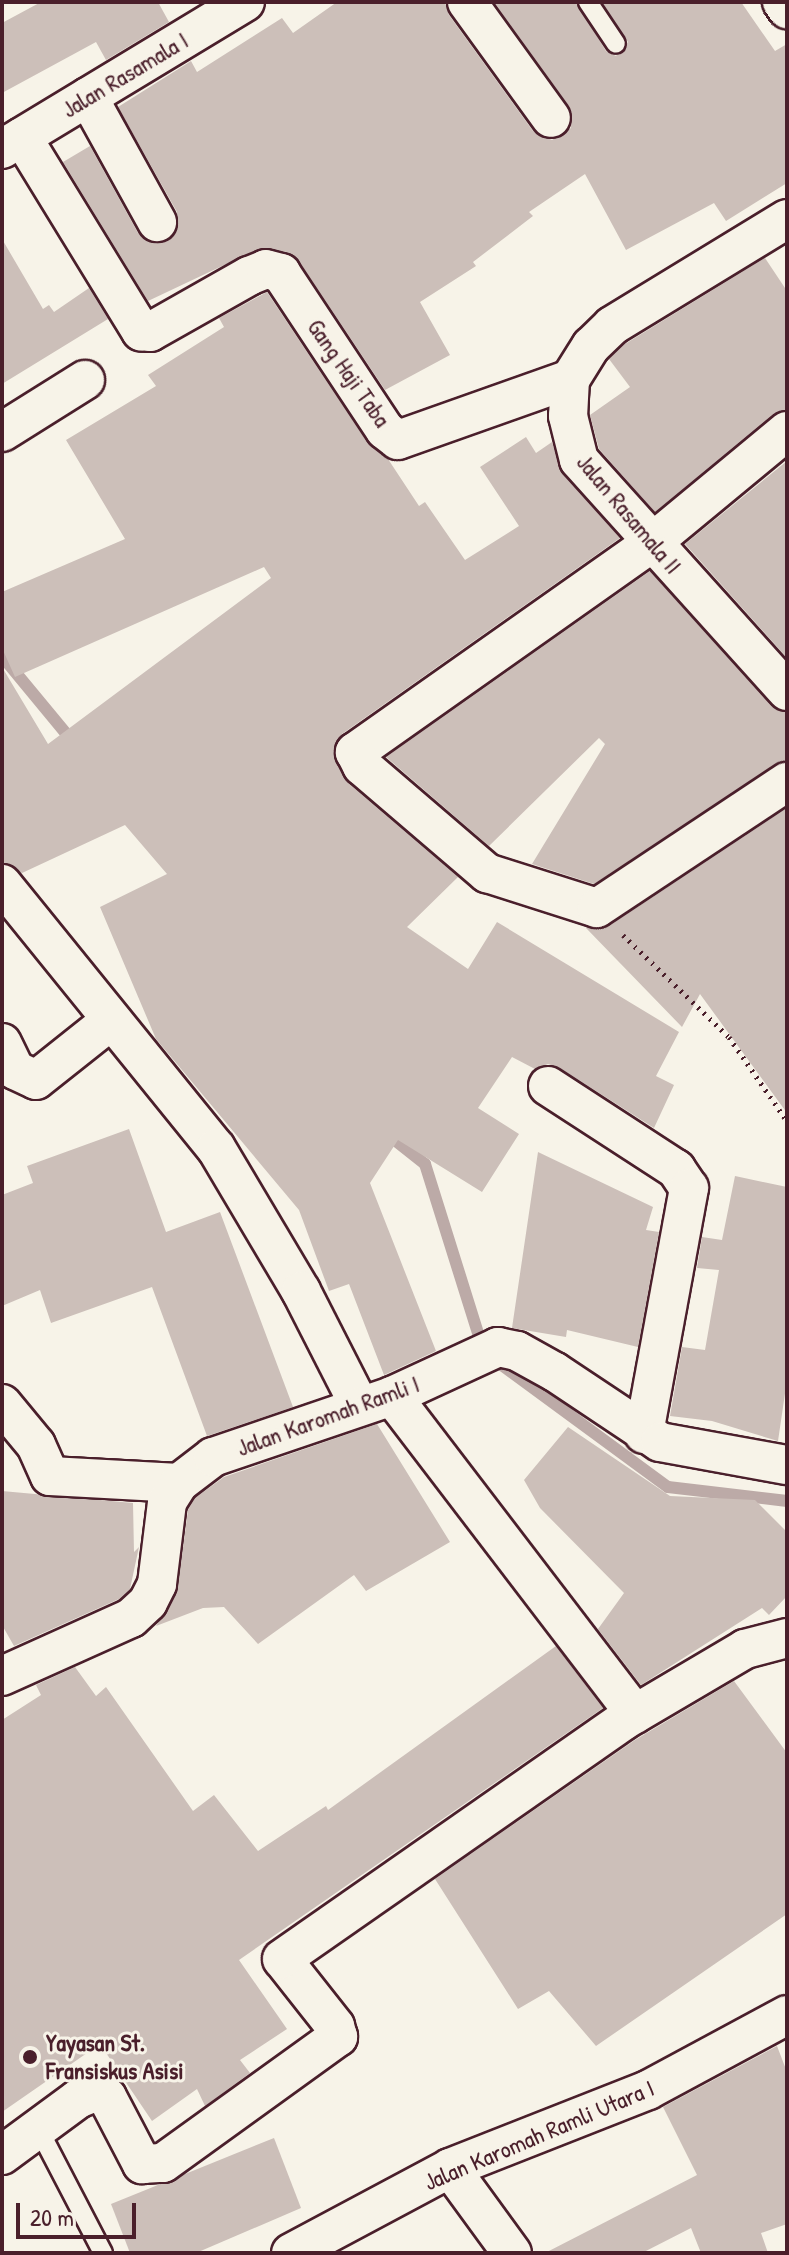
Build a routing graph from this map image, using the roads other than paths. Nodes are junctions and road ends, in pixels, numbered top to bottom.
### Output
1 (245, 2) edge
2 (467, 2) edge
3 (588, 2) edge
4 (782, 2) edge
5 (787, 9) edge
6 (616, 44) dead end
7 (88, 97) junction
8 (551, 118) dead end
9 (14, 135) edge
10 (157, 222) dead end
11 (783, 231) edge
12 (570, 379) junction
13 (85, 380) dead end
14 (787, 431) edge
15 (2, 432) edge
16 (653, 542) junction
17 (787, 691) edge
18 (787, 782) edge
19 (2, 884) edge
20 (109, 1022) junction
21 (2, 1043) edge
22 (548, 1086) dead end
23 (376, 1401) junction
24 (2, 1404) edge
25 (644, 1434) junction
26 (787, 1465) edge
27 (179, 1483) junction
28 (785, 1644) edge
29 (2, 1676) edge
30 (635, 1714) junction
31 (787, 2015) edge
32 (38, 2128) junction
33 (2, 2155) edge
34 (450, 2168) junction
35 (103, 2253) edge
36 (291, 2253) edge
37 (512, 2253) edge

1 - 7 street, Jalan Rasamala I
2 - 8 street
3 - 6 lane
4 - 5 street
7 - 9 street, Jalan Rasamala I
7 - 10 street
9 - 12 street, Gang Haji Taba
11 - 12 street
12 - 16 street, Jalan Rasamala II
13 - 15 street
14 - 16 street
16 - 17 street, Jalan Rasamala II
16 - 18 street
19 - 20 street
20 - 21 street
20 - 23 street
22 - 25 street
23 - 25 street, Jalan Karomah Ramli I
23 - 27 street, Jalan Karomah Ramli I
23 - 30 street
24 - 27 street
25 - 26 street, Jalan Karomah Ramli I
27 - 29 street
28 - 30 street
30 - 32 street
31 - 34 street, Jalan Karomah Ramli Utara I
32 - 33 street
32 - 35 lane
34 - 36 street, Jalan Karomah Ramli Utara I
34 - 37 street

